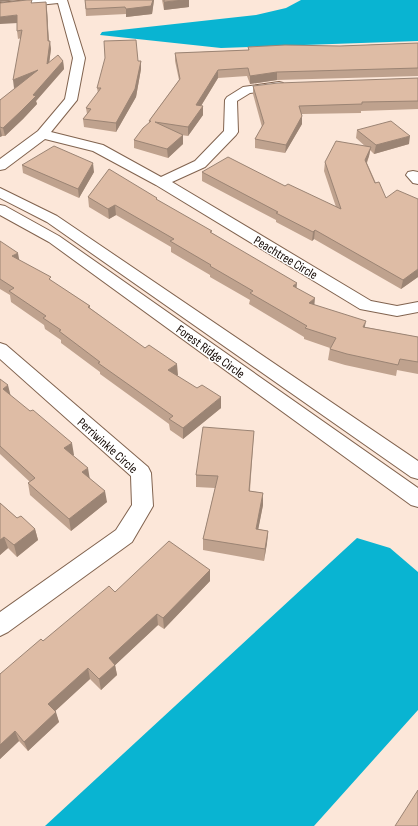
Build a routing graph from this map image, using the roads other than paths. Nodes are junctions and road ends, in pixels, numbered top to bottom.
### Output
1 (61, 0) edge
2 (0, 6) edge
3 (293, 86) edge
4 (43, 134) junction
5 (0, 166) edge
6 (161, 182) junction
7 (0, 192) edge
8 (0, 209) edge
9 (418, 307) edge
10 (0, 349) edge
11 (418, 471) edge
12 (418, 499) edge
13 (0, 625) edge

1 - 2 street
1 - 4 street
3 - 6 street
4 - 5 street
4 - 6 street, Peachtree Circle
6 - 9 street, Peachtree Circle
7 - 11 street, Forest Ridge Circle
8 - 12 street, Forest Ridge Circle
10 - 13 street, Perriwinkle Circle

